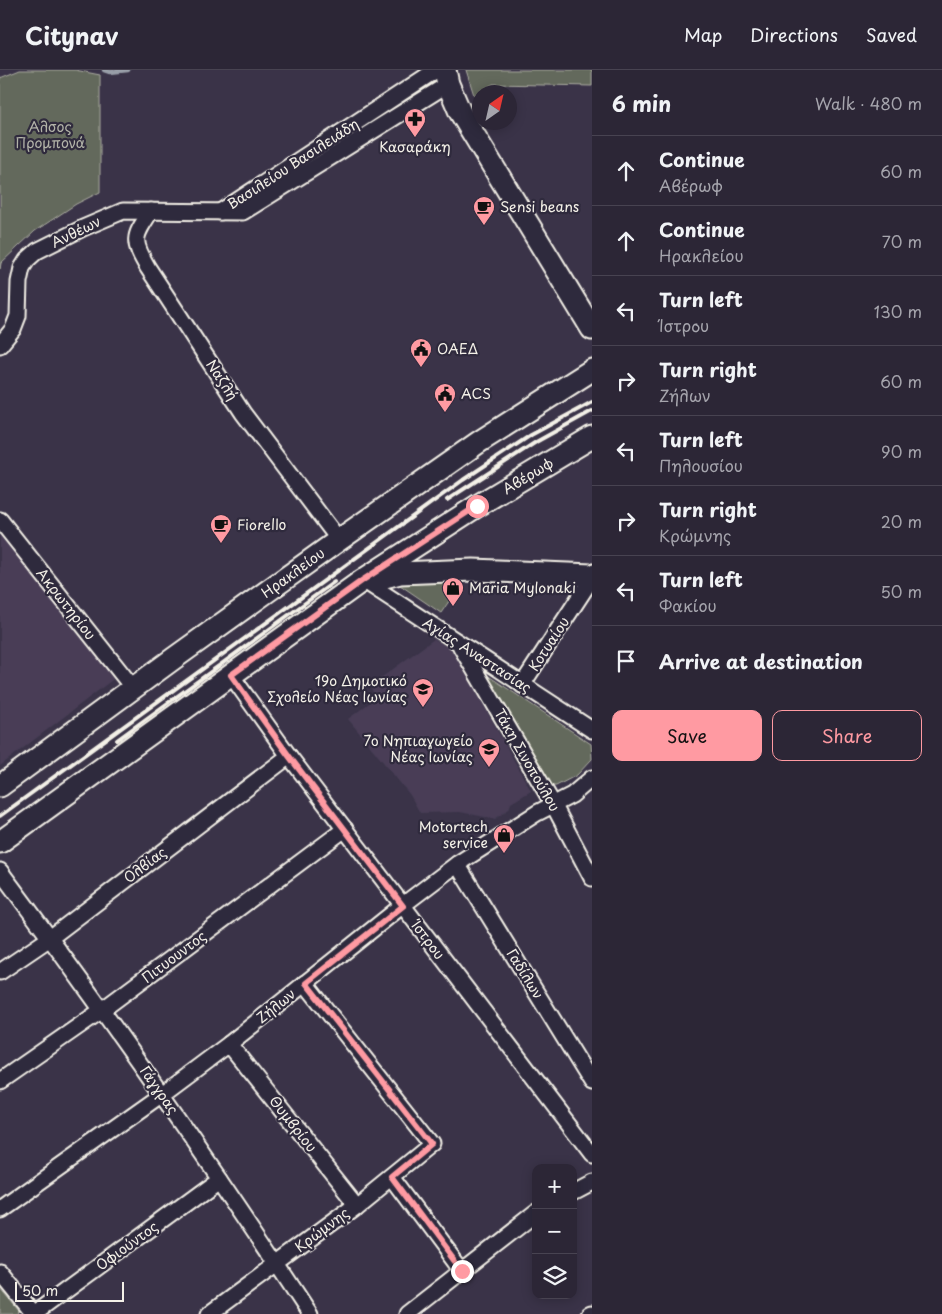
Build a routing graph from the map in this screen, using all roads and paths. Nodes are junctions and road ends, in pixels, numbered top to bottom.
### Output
1 (443, 75) edge
2 (151, 211) junction
3 (220, 212) joint
4 (592, 329) edge
5 (0, 345) edge
6 (592, 370) edge
7 (591, 439) edge
8 (0, 520) edge
9 (339, 540) junction
10 (592, 576) edge
11 (363, 580) junction
12 (459, 643) junction
13 (231, 675) junction
14 (522, 685) junction
15 (133, 688) junction
16 (592, 730) edge
17 (289, 756) junction
18 (592, 778) edge
19 (0, 786) edge
20 (553, 804) junction
21 (345, 830) junction
22 (0, 842) edge
23 (457, 864) junction
24 (0, 871) edge
25 (592, 878) edge
26 (403, 906) junction
27 (50, 938) junction
28 (0, 972) edge
29 (306, 983) junction
30 (102, 1010) junction
31 (229, 1044) junction
32 (0, 1081) edge
33 (592, 1083) edge
34 (162, 1094) junction
35 (592, 1154) edge
36 (392, 1177) junction
37 (219, 1178) junction
38 (592, 1182) edge
39 (577, 1190) edge
40 (356, 1204) junction
41 (0, 1209) edge
42 (532, 1216) edge
43 (277, 1264) junction
44 (462, 1271) junction
45 (0, 1272) edge
46 (34, 1314) edge
47 (209, 1314) edge
48 (310, 1314) edge
49 (407, 1314) edge

1 - 3 street, Βασιλείου Βασιλειάδη
1 - 4 street
2 - 3 street, Ανθέων
2 - 5 street, Ανθέων
2 - 9 street, Ναζλή
6 - 9 street, Ηρακλείου
7 - 11 street, Αβέρωφ
8 - 15 street, Ακρωτηρίου
9 - 15 street, Ηρακλείου
10 - 11 street
10 - 14 street, Κοτυαίου
11 - 12 street, Αγίας Αναστασίας
11 - 13 street
12 - 14 street, Αγίας Αναστασίας
12 - 20 street, Τάκη Σινοπούλου
13 - 17 street, Ίστρου
13 - 22 street
14 - 16 street, Αγίας Αναστασίας
15 - 19 street, Ηρακλείου
17 - 21 street, Ίστρου
17 - 27 street, Ολβίας
18 - 20 street, Ζήλων
20 - 23 street, Ζήλων
20 - 25 street, Τάκη Σινοπούλου
21 - 26 street, Ίστρου
21 - 30 street, Πιτυουντος
23 - 26 street, Ζήλων
23 - 33 street, Γαδίλων
24 - 27 street, Γάγγρας
26 - 29 street, Ζήλων
26 - 35 street, Ίστρου
27 - 28 street, Ολβίας
27 - 30 street, Γάγγρας
29 - 31 street, Ζήλων
29 - 36 street, Κρώμνης
30 - 32 street, Πιτυουντος
30 - 34 street, Γάγγρας
31 - 34 street, Ζήλων
31 - 40 street, Θυμβρίου
34 - 37 street, Γάγγρας
34 - 41 street, Ζήλων
36 - 40 street, Κρώμνης
36 - 44 street
37 - 43 street, Γάγγρας
37 - 46 street, Οφιούντος
38 - 39 street
40 - 43 street, Κρώμνης
42 - 44 street
43 - 47 street, Κρώμνης
43 - 48 street, Γάγγρας
44 - 49 street
45 - 46 street

